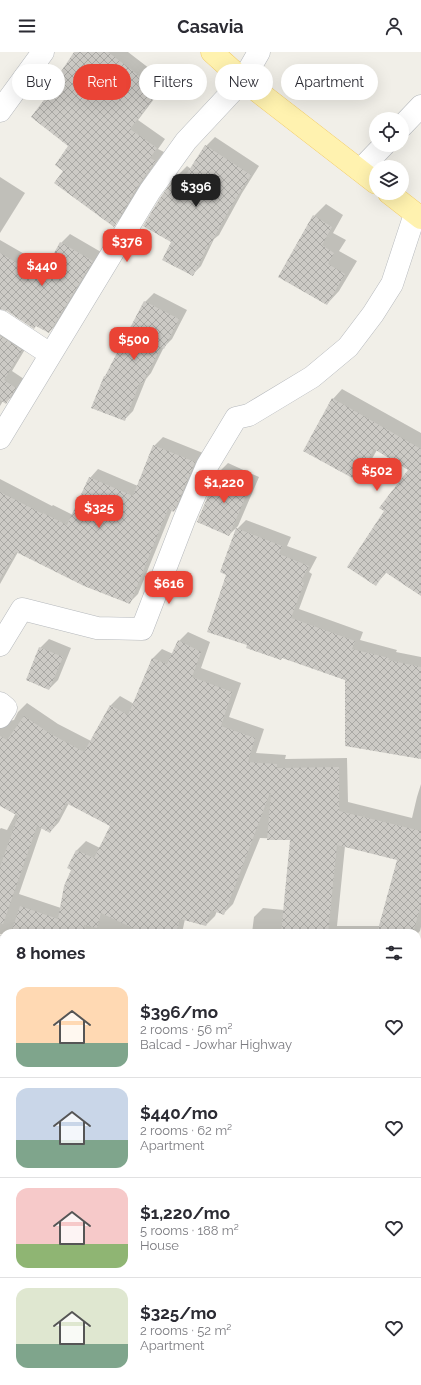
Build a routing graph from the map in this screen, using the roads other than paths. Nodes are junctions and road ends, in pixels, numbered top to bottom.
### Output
1 (43, 52) edge
2 (212, 52) edge
3 (259, 52) edge
4 (225, 64) edge
5 (252, 64) edge
6 (224, 100) edge
7 (269, 100) edge
8 (421, 106) edge
9 (0, 111) edge
10 (409, 119) edge
11 (380, 152) edge
12 (368, 177) edge
13 (398, 200) edge
14 (418, 216) edge
15 (0, 321) edge
16 (50, 354) junction
17 (0, 438) edge
18 (0, 645) edge
19 (0, 703) edge
20 (0, 717) edge

1 - 9 street
2 - 4 main road
3 - 5 street
6 - 16 street
7 - 12 main road
8 - 10 street
11 - 12 street
13 - 14 main road
14 - 18 street
15 - 16 street
16 - 17 street
19 - 20 street

